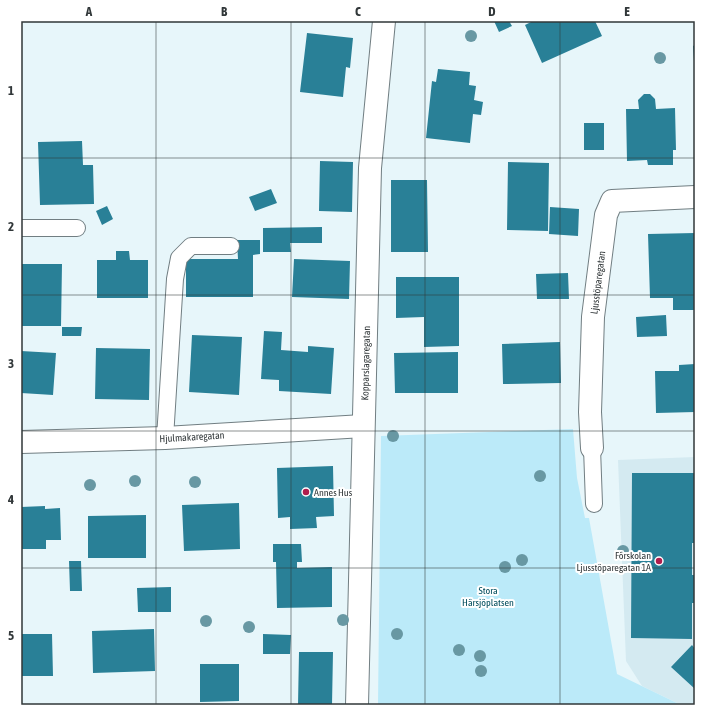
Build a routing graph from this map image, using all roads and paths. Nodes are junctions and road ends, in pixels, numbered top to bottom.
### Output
1 (384, 21) edge
2 (695, 197) edge
3 (21, 228) edge
4 (77, 228) dead end
5 (230, 246) dead end
6 (363, 426) junction
7 (165, 438) junction
8 (21, 442) edge
9 (592, 448) joint
10 (594, 504) dead end
11 (357, 705) edge

1 - 6 street, Kopparslagaregatan
2 - 9 street, Ljusstöparegatan
3 - 4 lane
5 - 7 lane
6 - 7 street, Hjulmakaregatan
6 - 11 street, Kopparslagaregatan
7 - 8 street, Hjulmakaregatan
9 - 10 lane

